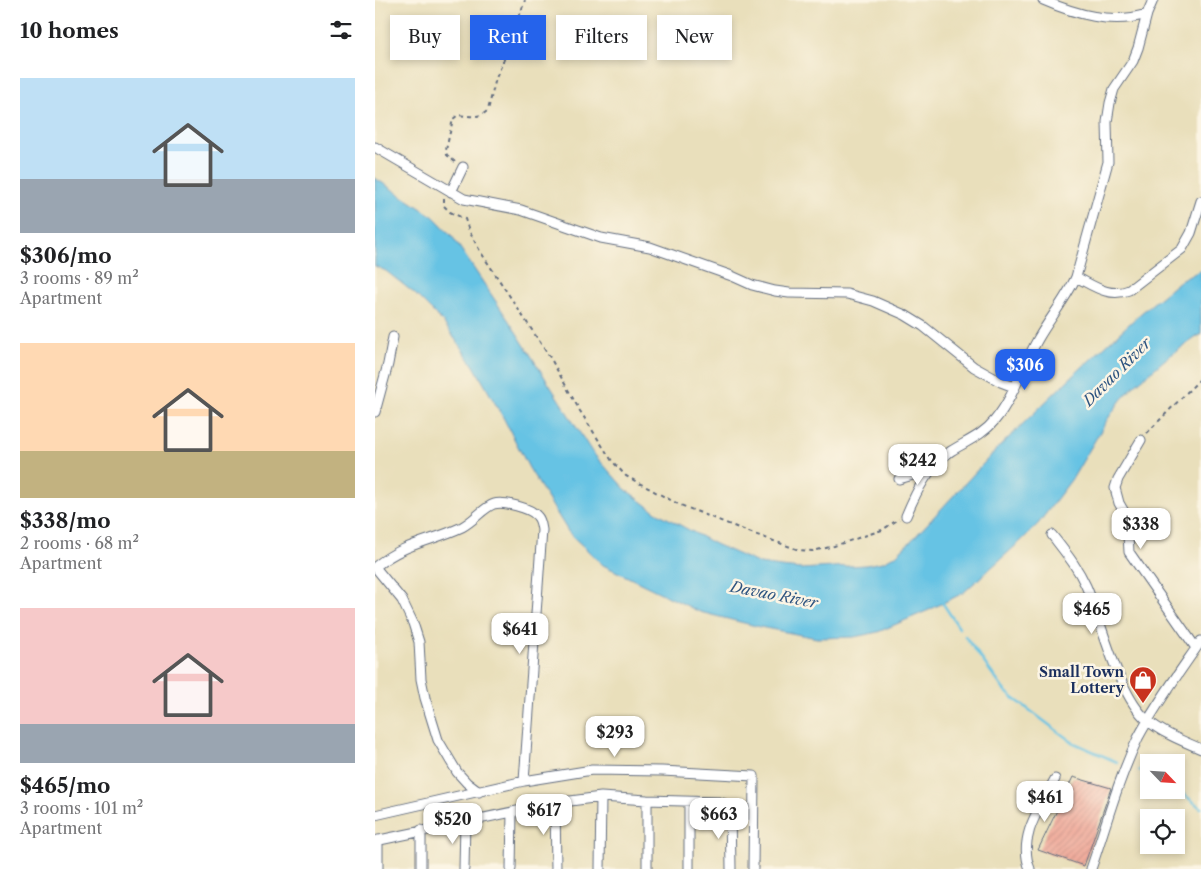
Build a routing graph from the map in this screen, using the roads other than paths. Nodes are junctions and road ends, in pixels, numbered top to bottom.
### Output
1 (1043, 0) edge
2 (1153, 0) edge
3 (1147, 14) junction
4 (375, 147) edge
5 (463, 167) road end
6 (448, 191) junction
7 (1201, 201) edge
8 (1076, 277) junction
9 (393, 337) dead end
10 (1014, 387) junction
11 (375, 412) edge
12 (1141, 440) road end
13 (931, 470) junction
14 (899, 479) dead end
15 (906, 516) road end
16 (1052, 535) dead end
17 (375, 567) edge
18 (1199, 644) edge
19 (1148, 720) junction
20 (1201, 749) edge
21 (1055, 779) dead end
22 (524, 781) junction
23 (479, 792) junction
24 (601, 797) junction
25 (647, 800) junction
26 (689, 802) junction
27 (555, 803) junction
28 (512, 812) junction
29 (375, 815) edge
30 (465, 821) junction
31 (421, 830) junction
32 (377, 841) edge
33 (1094, 867) edge
34 (378, 869) edge
35 (421, 869) edge
36 (464, 869) edge
37 (511, 869) edge
38 (556, 869) edge
39 (601, 869) edge
40 (647, 869) edge
41 (689, 869) edge
42 (731, 869) edge
43 (753, 869) edge
44 (1030, 869) edge

1 - 3 street
2 - 3 street
3 - 8 street
4 - 6 street
5 - 6 street
6 - 10 street
7 - 8 street
8 - 10 street
9 - 11 street
10 - 13 street
12 - 18 street
13 - 14 street
13 - 15 street
16 - 19 street
17 - 22 street
17 - 23 street
18 - 19 street
19 - 20 street
19 - 33 street
21 - 44 street
22 - 23 street
22 - 43 street
23 - 29 street
24 - 25 street
24 - 27 street
24 - 39 street
25 - 26 street
25 - 40 street
26 - 41 street
26 - 42 street
27 - 28 street
27 - 38 street
28 - 30 street
28 - 37 street
30 - 31 street
30 - 36 street
31 - 32 street
31 - 35 street
32 - 34 street

